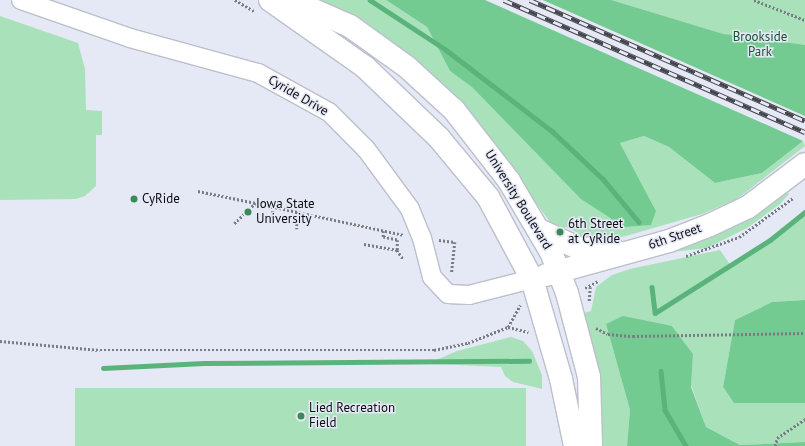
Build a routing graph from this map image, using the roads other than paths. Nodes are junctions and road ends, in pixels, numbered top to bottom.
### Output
1 (21, 0) edge
2 (291, 0) edge
3 (265, 7) edge
4 (805, 164) edge
5 (538, 229) junction
6 (637, 250) junction
7 (560, 272) junction
8 (532, 279) junction
9 (575, 446) edge
10 (591, 446) edge

1 - 8 street, Cyride Drive
2 - 5 main road, University Boulevard
3 - 8 main road, University Boulevard
4 - 6 main road, 6th Street
5 - 6 main road
5 - 7 main road, University Boulevard
6 - 7 main road, 6th Street
7 - 8 main road, 6th Street
7 - 10 main road, University Boulevard
8 - 9 main road, University Boulevard

